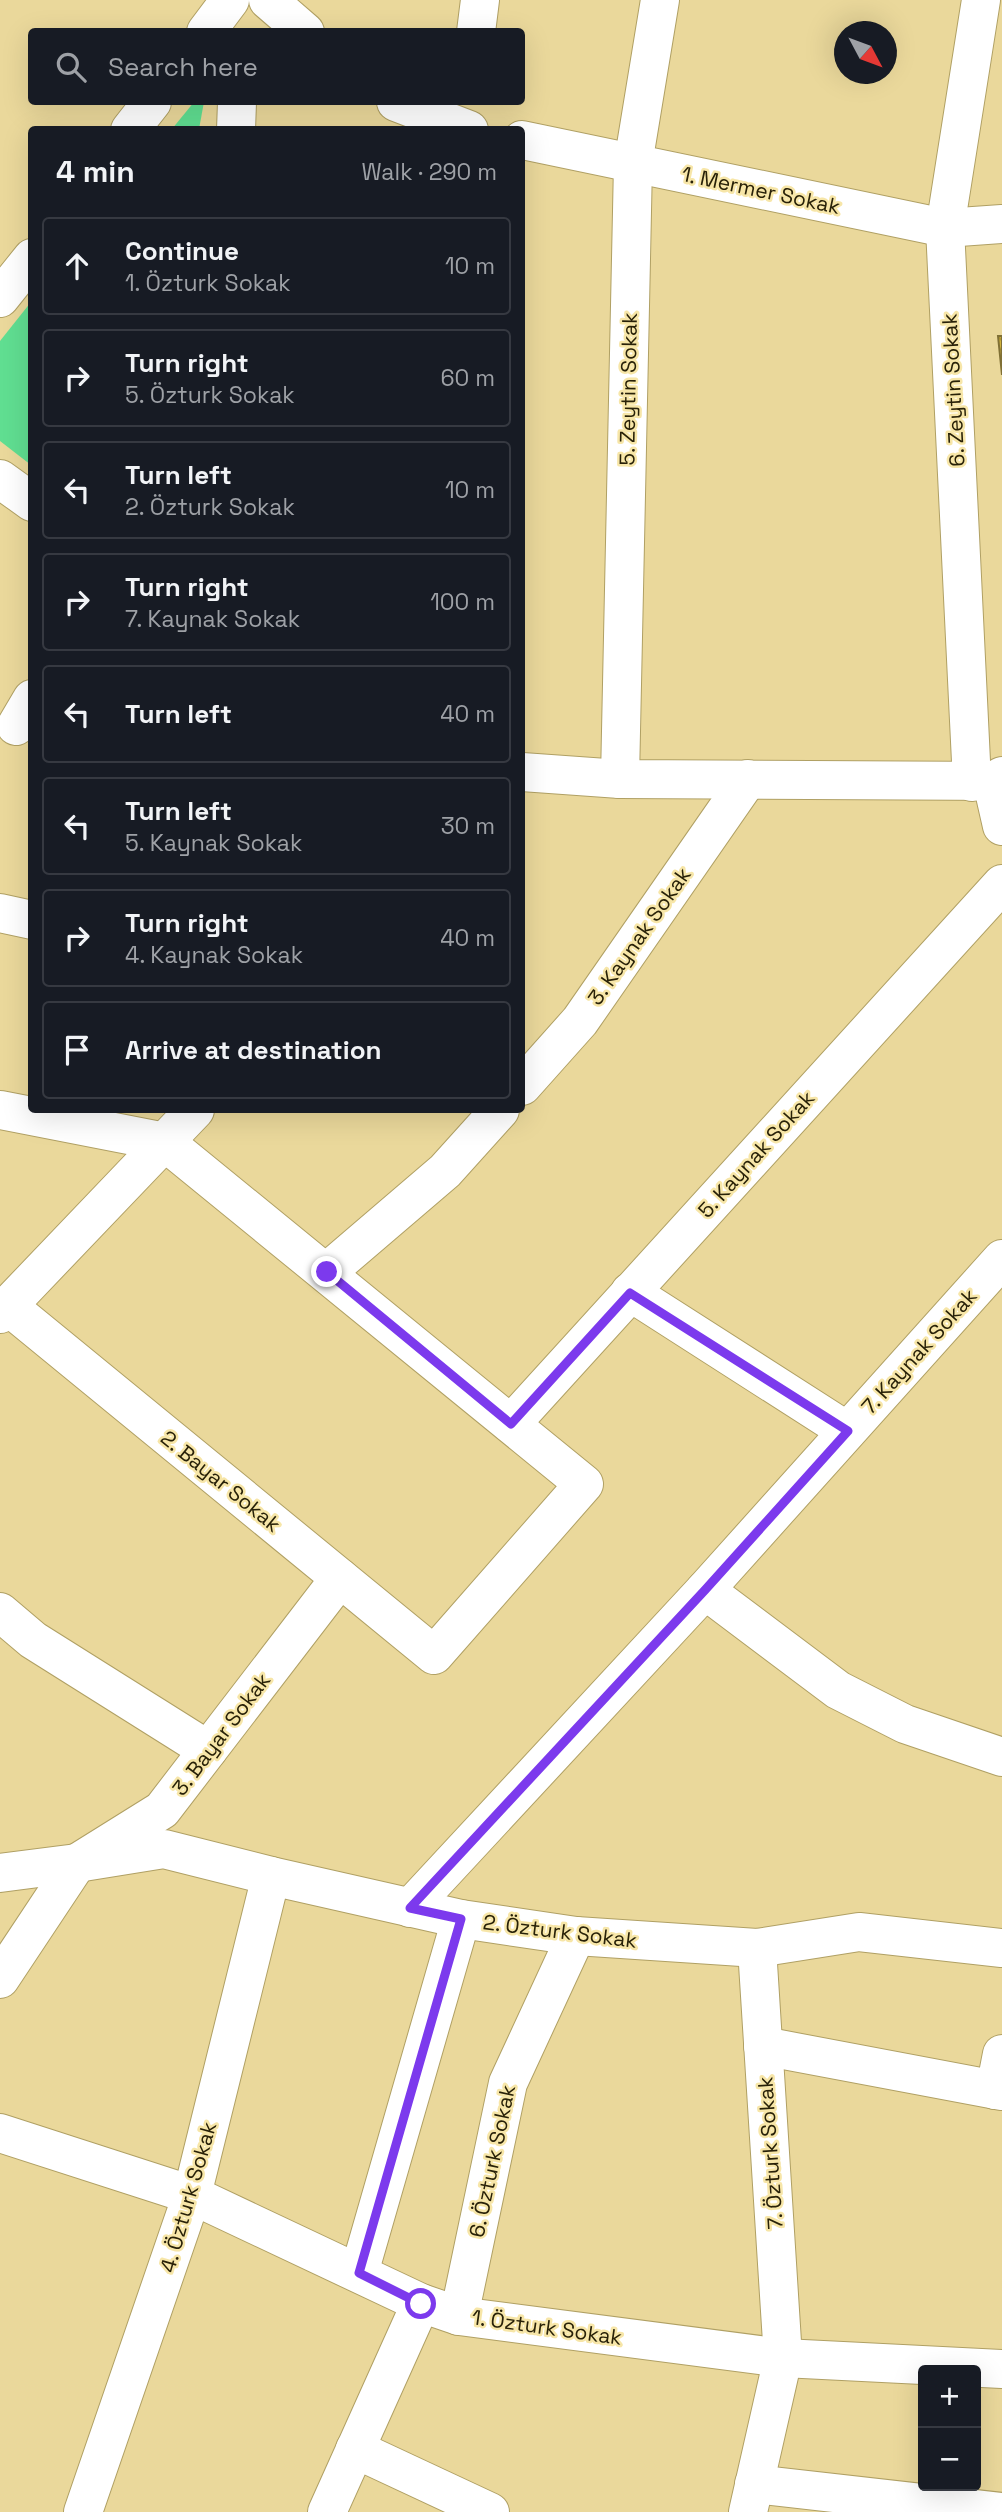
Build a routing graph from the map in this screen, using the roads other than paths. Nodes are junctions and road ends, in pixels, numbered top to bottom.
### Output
1 (230, 0) edge
2 (244, 0) edge
3 (268, 0) edge
4 (480, 0) edge
5 (660, 0) edge
6 (981, 0) edge
7 (209, 28) edge
8 (242, 28) edge
9 (300, 28) edge
10 (476, 28) edge
11 (150, 105) edge
12 (237, 105) edge
13 (408, 105) edge
14 (466, 120) edge
15 (133, 126) edge
16 (236, 126) edge
17 (525, 141) edge
18 (633, 164) junction
19 (1002, 225) edge
20 (945, 228) junction
21 (28, 263) edge
22 (0, 298) edge
23 (0, 479) edge
24 (28, 499) edge
25 (525, 772) edge
26 (620, 779) junction
27 (748, 779) junction
28 (992, 780) edge
29 (1002, 826) edge
30 (1002, 884) edge
31 (0, 913) edge
32 (28, 919) edge
33 (525, 1083) edge
34 (0, 1110) edge
35 (192, 1113) edge
36 (497, 1113) edge
37 (165, 1142) junction
38 (1002, 1259) edge
39 (327, 1272) junction
40 (630, 1293) junction
41 (4, 1310) edge
42 (511, 1424) junction
43 (848, 1431) junction
44 (340, 1578) junction
45 (705, 1590) junction
46 (0, 1612) edge
47 (208, 1750) junction
48 (1002, 1757) edge
49 (77, 1863) junction
50 (0, 1873) edge
51 (271, 1876) junction
52 (410, 1908) junction
53 (461, 1919) junction
54 (576, 1936) junction
55 (757, 1948) junction
56 (1002, 1948) edge
57 (0, 1979) edge
58 (763, 2046) junction
59 (1002, 2053) edge
60 (999, 2091) edge
61 (0, 2133) edge
62 (192, 2195) junction
63 (359, 2273) junction
64 (421, 2304) junction
65 (459, 2316) junction
66 (783, 2358) junction
67 (1002, 2369) edge
68 (355, 2449) junction
69 (751, 2498) edge
70 (948, 2509) edge
71 (83, 2512) edge
72 (327, 2512) edge
73 (490, 2512) edge
74 (1002, 2512) edge

1 - 7 street
2 - 8 street
3 - 9 street
4 - 10 street
5 - 18 street, 5. Zeytin Sokak
6 - 20 street, 6. Zeytin Sokak
11 - 15 street
12 - 16 street
13 - 14 street
17 - 18 street, 1. Mermer Sokak
18 - 20 street, 1. Mermer Sokak
18 - 26 street, 5. Zeytin Sokak
19 - 20 street, 1. Mermer Sokak
20 - 28 street, 6. Zeytin Sokak
21 - 22 street
23 - 24 street
25 - 26 street
26 - 27 street
27 - 28 street
27 - 33 street, 3. Kaynak Sokak
28 - 29 street
30 - 40 street, 5. Kaynak Sokak
31 - 32 street
34 - 37 street
35 - 37 street
36 - 39 street
37 - 39 street
37 - 41 street
38 - 43 street, 7. Kaynak Sokak
39 - 42 street
40 - 42 street, 5. Kaynak Sokak
40 - 43 street
41 - 44 street, 2. Bayar Sokak
42 - 44 street, 2. Bayar Sokak
43 - 45 street, 7. Kaynak Sokak
44 - 47 street, 3. Bayar Sokak
45 - 48 street
45 - 52 street, 7. Kaynak Sokak
46 - 47 street
47 - 49 street, 3. Bayar Sokak
49 - 50 street, 2. Özturk Sokak
49 - 51 street, 2. Özturk Sokak
49 - 57 street
51 - 52 street, 2. Özturk Sokak
51 - 62 street, 4. Özturk Sokak
52 - 53 street, 2. Özturk Sokak
53 - 54 street, 2. Özturk Sokak
53 - 63 street
54 - 55 street, 2. Özturk Sokak
54 - 65 street, 6. Özturk Sokak
55 - 56 street, 2. Özturk Sokak
55 - 58 street, 7. Özturk Sokak
58 - 60 street
58 - 66 street, 7. Özturk Sokak
59 - 60 street
61 - 62 street, 1. Özturk Sokak
62 - 63 street, 1. Özturk Sokak
62 - 71 street, 4. Özturk Sokak
63 - 64 street, 1. Özturk Sokak
64 - 65 street, 1. Özturk Sokak
64 - 68 street
65 - 66 street, 1. Özturk Sokak
66 - 67 street, 1. Özturk Sokak
66 - 69 street, 7. Özturk Sokak
68 - 72 street
68 - 73 street
69 - 70 street
70 - 74 street

